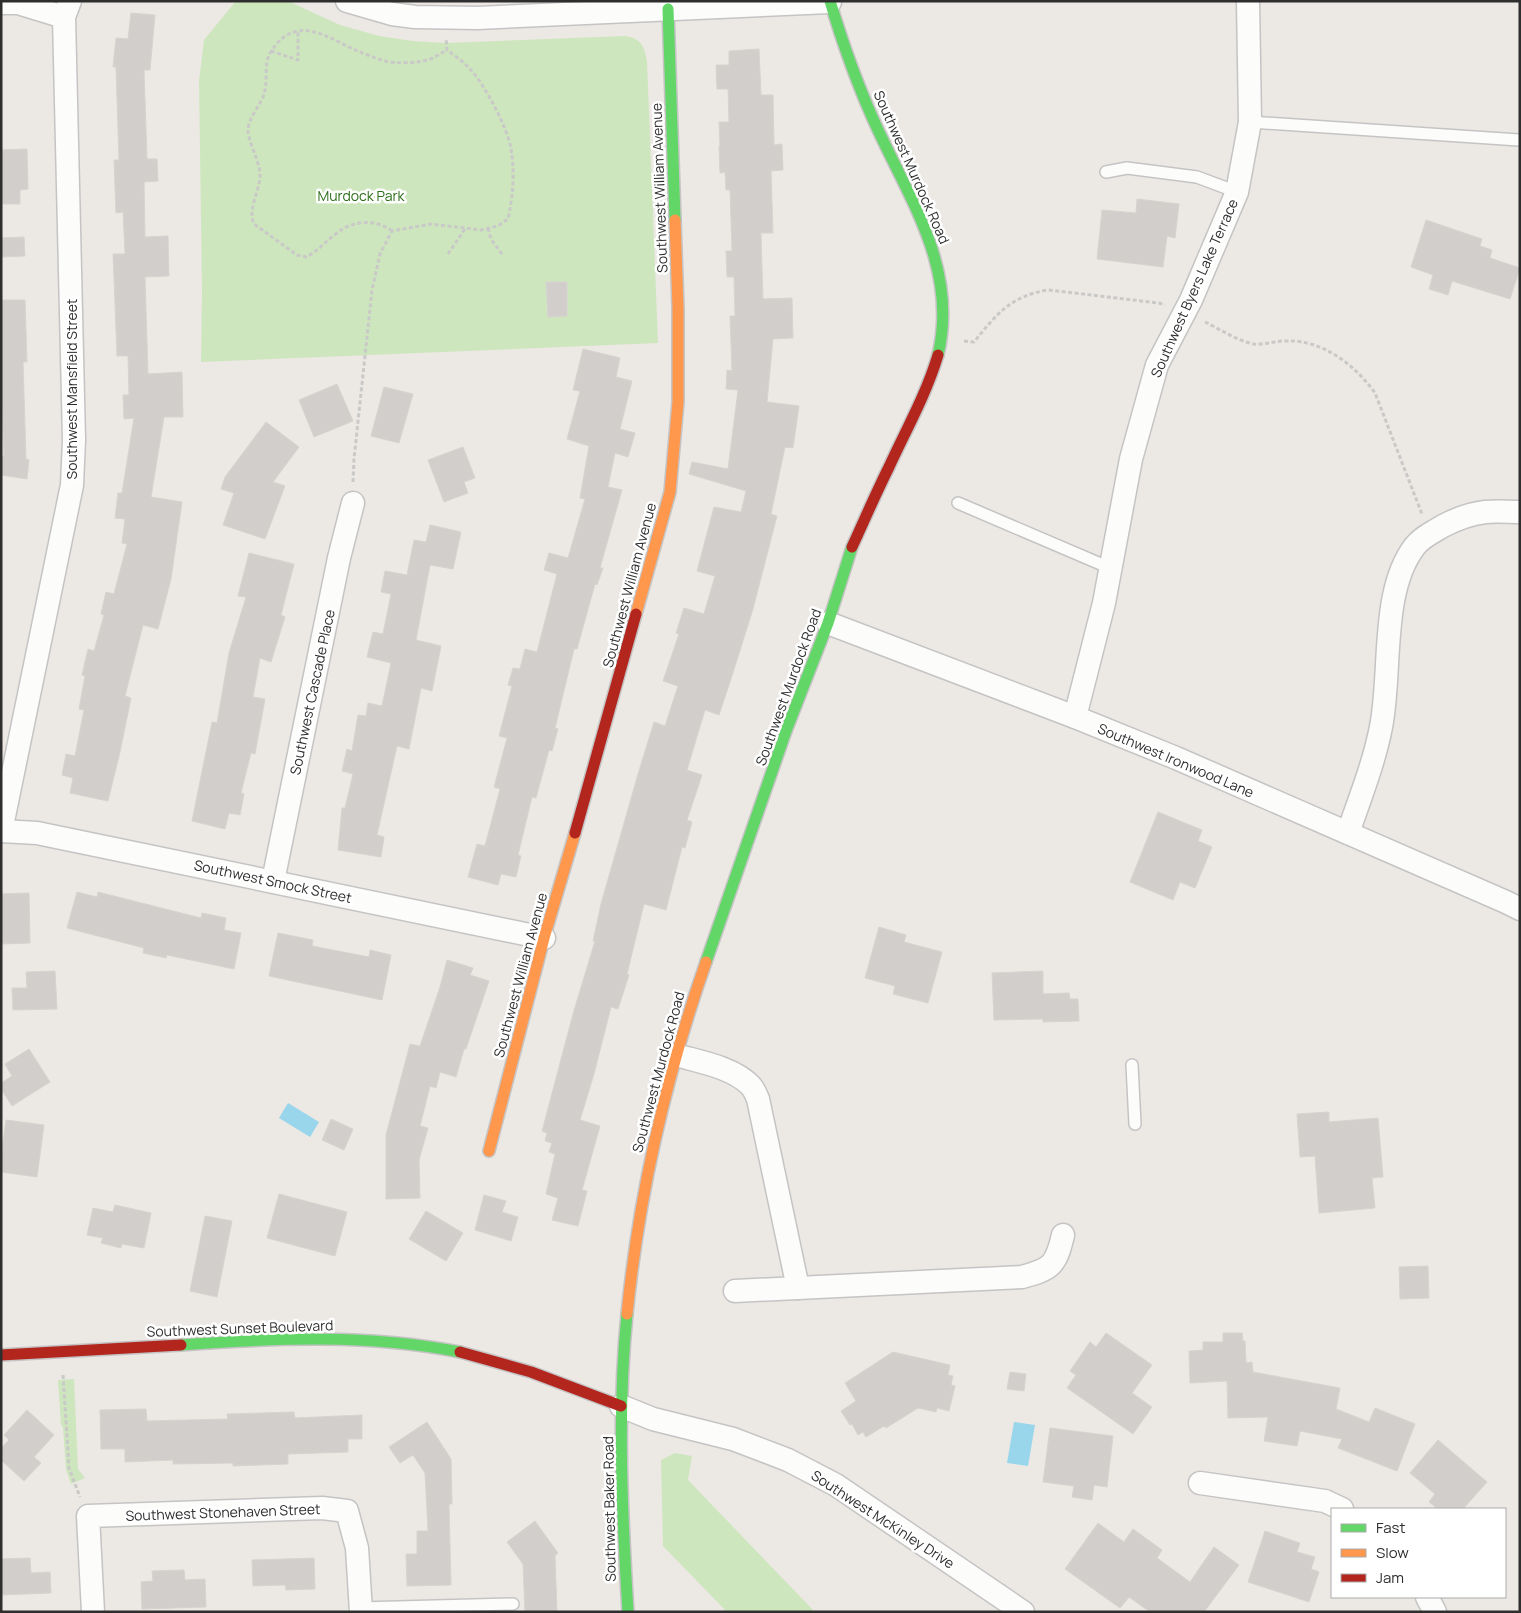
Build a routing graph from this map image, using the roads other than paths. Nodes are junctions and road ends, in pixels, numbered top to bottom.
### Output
1 (347, 1) edge
2 (1248, 1) edge
3 (1, 2) edge
4 (830, 2) edge
5 (67, 9) edge
6 (502, 9) edge
7 (668, 9) junction
8 (1250, 122) junction
9 (1519, 140) edge
10 (1106, 172) dead end
11 (1237, 192) junction
12 (353, 503) road end
13 (958, 503) dead end
14 (1520, 512) edge
15 (1110, 568) junction
16 (828, 623) junction
17 (1075, 717) junction
18 (1, 831) edge
19 (1348, 832) junction
20 (273, 881) junction
21 (1520, 909) edge
22 (544, 938) junction
23 (676, 1055) junction
24 (1132, 1065) dead end
25 (1134, 1124) dead end
26 (489, 1151) dead end
27 (1063, 1234) dead end
28 (798, 1288) junction
29 (735, 1291) dead end
30 (1, 1356) edge
31 (621, 1406) junction
32 (1200, 1483) dead end
33 (1340, 1508) edge
34 (1428, 1598) edge
35 (513, 1604) dead end
36 (360, 1610) edge
37 (93, 1612) edge
38 (628, 1612) edge
39 (1023, 1612) edge
40 (1435, 1612) edge

1 - 6 street
2 - 8 street, Southwest Byers Lake Terrace
3 - 5 street
4 - 7 street
4 - 16 main road, Southwest Murdock Road
5 - 18 street, Southwest Mansfield Street
6 - 7 street
7 - 22 main road, Southwest William Avenue
8 - 9 lane
8 - 11 street, Southwest Byers Lake Terrace
10 - 11 lane
11 - 15 street, Southwest Byers Lake Terrace
12 - 20 street, Southwest Cascade Place
13 - 15 lane
14 - 19 street
15 - 17 street, Southwest Byers Lake Terrace
16 - 17 street, Southwest Ironwood Lane
16 - 23 main road, Southwest Murdock Road
17 - 19 street, Southwest Ironwood Lane
18 - 20 street, Southwest Smock Street
19 - 21 street, Southwest Ironwood Lane
20 - 22 street, Southwest Smock Street
22 - 26 main road, Southwest William Avenue
23 - 28 street
23 - 31 main road, Southwest Murdock Road
24 - 25 lane
27 - 28 street
28 - 29 street
30 - 31 main road, Southwest Sunset Boulevard
31 - 38 main road, Southwest Baker Road
31 - 39 street, Southwest McKinley Drive
32 - 33 street
34 - 40 street
35 - 36 lane
36 - 37 street, Southwest Stonehaven Street

